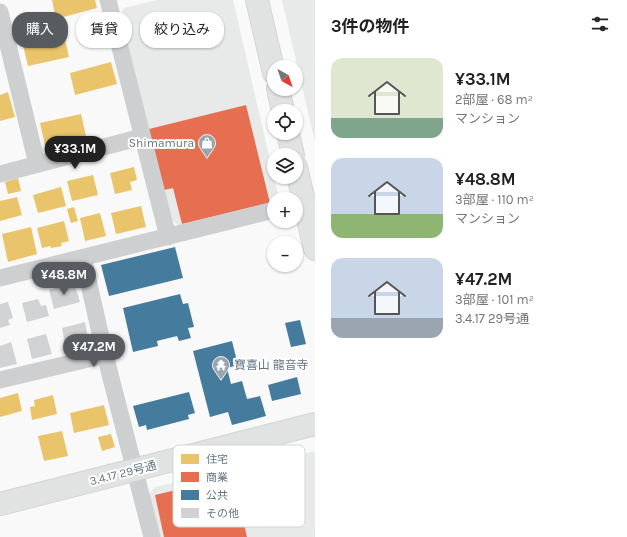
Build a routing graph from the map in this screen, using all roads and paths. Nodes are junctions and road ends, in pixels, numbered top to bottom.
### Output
1 (110, 0) edge
2 (257, 0) edge
3 (0, 12) edge
4 (5, 60) edge
5 (271, 60) edge
6 (142, 137) junction
7 (37, 164) junction
8 (0, 174) edge
9 (300, 184) edge
10 (305, 202) edge
11 (267, 212) edge
12 (168, 238) junction
13 (315, 249) edge
14 (83, 258) junction
15 (0, 278) edge
16 (105, 354) junction
17 (0, 380) edge
18 (315, 424) edge
19 (233, 445) edge
20 (173, 460) edge
21 (136, 470) junction
22 (0, 504) edge
23 (152, 537) edge

1 - 6 street
2 - 5 street
3 - 4 street
4 - 7 street
6 - 7 street
6 - 12 street
7 - 8 street
9 - 10 street
10 - 13 street
11 - 12 street
12 - 14 street
14 - 15 street
14 - 16 street
16 - 17 street
16 - 21 street
18 - 19 street, 3.4.17 29号通
20 - 21 street, 3.4.17 29号通
21 - 22 street, 3.4.17 29号通
21 - 23 street

